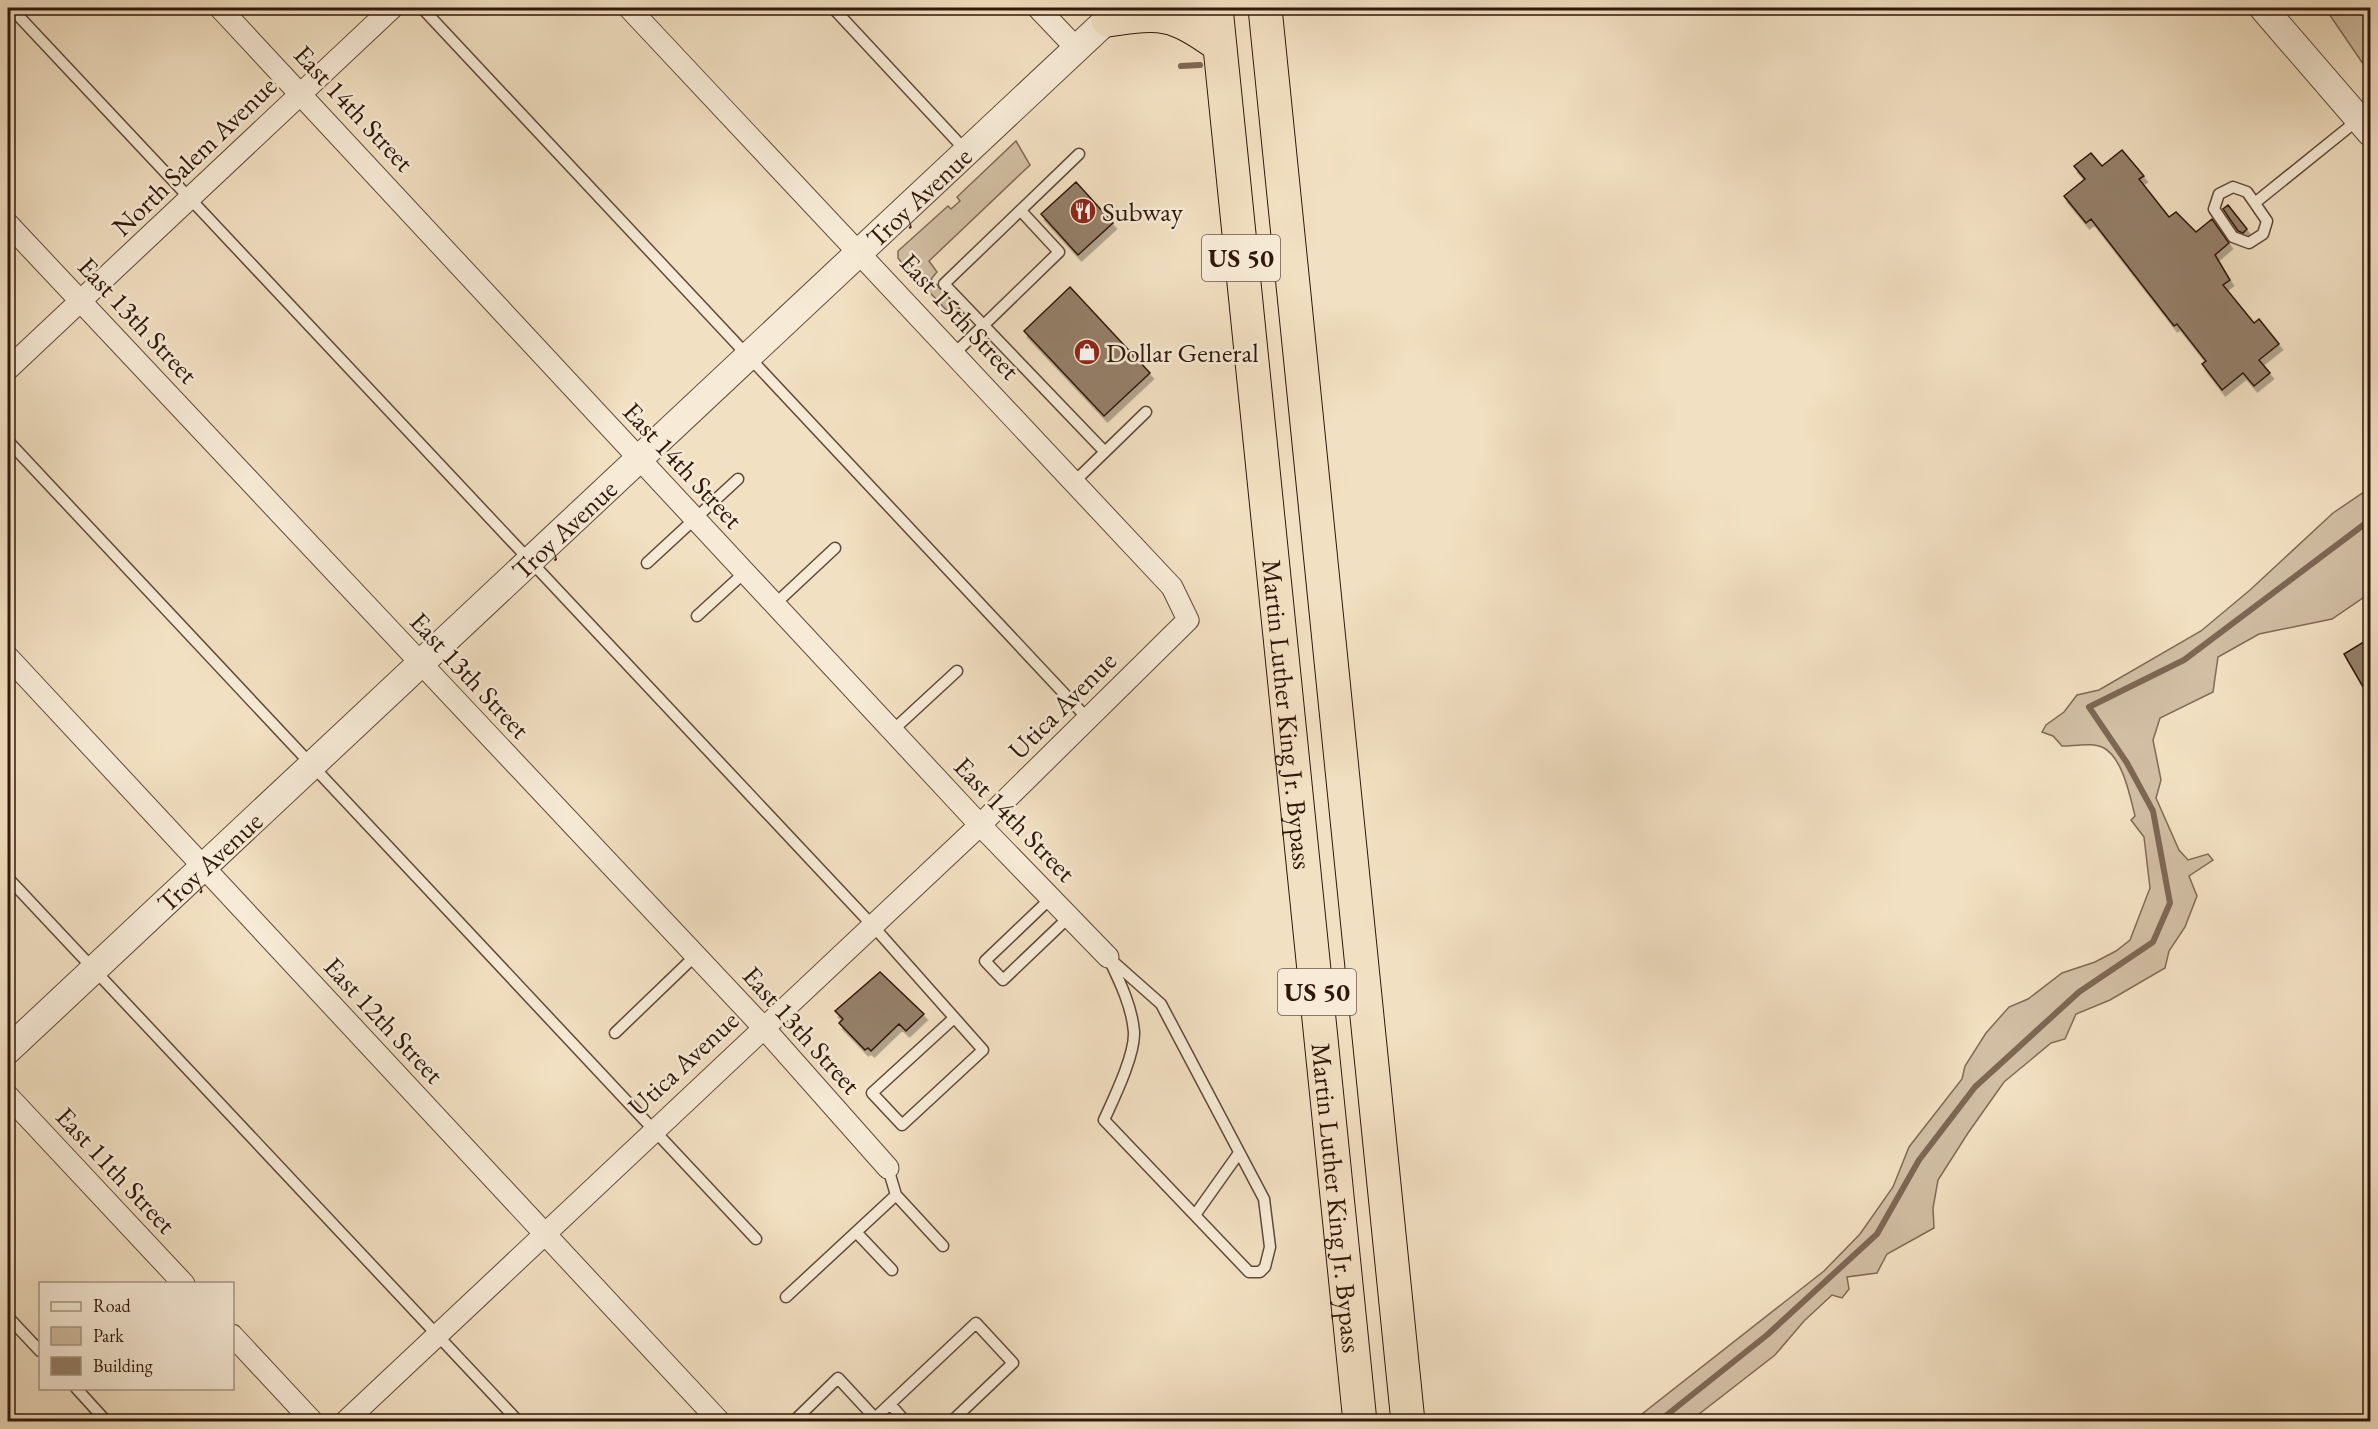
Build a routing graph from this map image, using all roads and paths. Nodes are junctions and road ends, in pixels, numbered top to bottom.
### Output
1 (11, 8) edge
2 (220, 8) edge
3 (392, 8) edge
4 (422, 8) edge
5 (629, 8) edge
6 (833, 8) edge
7 (1038, 8) edge
8 (1216, 8) edge
9 (1265, 8) edge
10 (2263, 8) edge
11 (1114, 14) edge
12 (1219, 45) junction
13 (1077, 49) junction
14 (302, 92) junction
15 (2365, 126) edge
16 (967, 152) junction
17 (1079, 154) dead end
18 (191, 198) junction
19 (2256, 202) junction
20 (1021, 211) junction
21 (8, 224) edge
22 (859, 250) junction
23 (81, 302) junction
24 (983, 325) junction
25 (955, 353) junction
26 (748, 355) junction
27 (8, 369) edge
28 (1146, 412) dead end
29 (8, 441) edge
30 (1105, 452) junction
31 (638, 459) junction
32 (738, 479) dead end
33 (1074, 482) junction
34 (695, 519) junction
35 (835, 548) dead end
36 (530, 561) junction
37 (647, 563) dead end
38 (744, 573) junction
39 (774, 605) junction
40 (697, 616) dead end
41 (1188, 620) joint
42 (8, 657) edge
43 (421, 665) junction
44 (957, 671) dead end
45 (1088, 719) junction
46 (892, 731) junction
47 (312, 766) junction
48 (980, 825) junction
49 (204, 867) junction
50 (8, 878) edge
51 (1051, 898) junction
52 (1069, 917) junction
53 (873, 926) junction
54 (695, 956) junction
55 (1108, 957) junction
56 (93, 968) junction
57 (954, 1018) junction
58 (763, 1028) junction
59 (615, 1033) dead end
60 (8, 1050) edge
61 (8, 1096) edge
62 (653, 1131) junction
63 (1239, 1153) junction
64 (888, 1168) joint
65 (896, 1195) junction
66 (1195, 1215) junction
67 (856, 1232) junction
68 (543, 1233) junction
69 (756, 1239) dead end
70 (943, 1246) dead end
71 (892, 1270) dead end
72 (182, 1282) edge
73 (786, 1297) dead end
74 (8, 1317) edge
75 (437, 1334) junction
76 (234, 1337) edge
77 (39, 1350) edge
78 (77, 1390) edge
79 (890, 1404) junction
80 (873, 1420) edge
81 (108, 1422) edge
82 (313, 1422) edge
83 (345, 1422) edge
84 (519, 1422) edge
85 (720, 1422) edge
86 (793, 1422) edge
87 (906, 1422) edge
88 (951, 1422) edge
89 (1360, 1422) edge
90 (1408, 1422) edge

1 - 18 lane
2 - 14 street, East 14th Street
3 - 14 street, North Salem Avenue
4 - 26 lane
5 - 22 street, East 15th Street
6 - 16 lane
7 - 13 street
8 - 12 highway, Martin Luther King Jr. Bypass / US 50
9 - 90 highway, Martin Luther King Jr. Bypass / US 50
10 - 15 street
11 - 12 highway
11 - 13 street, Troy Avenue
12 - 89 highway, Martin Luther King Jr. Bypass / US 50
13 - 16 street, Troy Avenue
14 - 18 street, North Salem Avenue
14 - 31 street, East 14th Street
15 - 19 lane
16 - 22 street, Troy Avenue
17 - 20 lane
18 - 23 street, North Salem Avenue
18 - 36 lane
19 - 19 lane
20 - 24 lane
20 - 24 lane
21 - 23 street, East 13th Street
22 - 25 street, East 15th Street
22 - 26 street, Troy Avenue
23 - 27 street, North Salem Avenue
23 - 43 street, East 13th Street
24 - 25 lane
24 - 30 lane
25 - 33 street, East 15th Street
26 - 31 street, Troy Avenue
26 - 45 lane
28 - 30 lane
29 - 47 lane
30 - 33 lane
31 - 34 street, East 14th Street
31 - 36 street, Troy Avenue
32 - 34 lane
33 - 41 street, East 15th Street
34 - 37 lane
34 - 38 street, East 14th Street
35 - 39 lane
36 - 43 street, Troy Avenue
36 - 53 lane
38 - 39 street, East 14th Street
38 - 40 lane
39 - 46 street, East 14th Street
41 - 45 street, Utica Avenue
42 - 49 street, East 12th Street
43 - 47 street, Troy Avenue
43 - 54 street, East 13th Street
44 - 46 lane
45 - 48 street, Utica Avenue
46 - 48 street, East 14th Street
47 - 49 street, Troy Avenue
47 - 62 lane
48 - 51 street, East 14th Street
48 - 53 street, Utica Avenue
49 - 56 street, Troy Avenue
49 - 68 street, East 12th Street
50 - 56 lane
51 - 52 street, East 14th Street
51 - 52 lane
52 - 55 street, East 14th Street
53 - 57 lane
53 - 58 street, Utica Avenue
54 - 58 street, East 13th Street
54 - 59 lane
55 - 63 lane
55 - 66 lane
56 - 60 street, Troy Avenue
56 - 75 lane
57 - 57 lane
58 - 62 street, Utica Avenue
58 - 64 street, East 13th Street
61 - 72 street, East 11th Street
62 - 68 street, Utica Avenue
62 - 69 lane
63 - 66 lane
63 - 66 lane
64 - 65 lane
65 - 67 lane
65 - 70 lane
67 - 71 lane
67 - 73 lane
68 - 75 street, Utica Avenue
68 - 85 street, East 12th Street
74 - 77 lane
75 - 83 street, Utica Avenue
75 - 84 lane
76 - 82 street
78 - 81 lane
79 - 80 lane
79 - 87 lane
79 - 88 lane
80 - 86 lane

